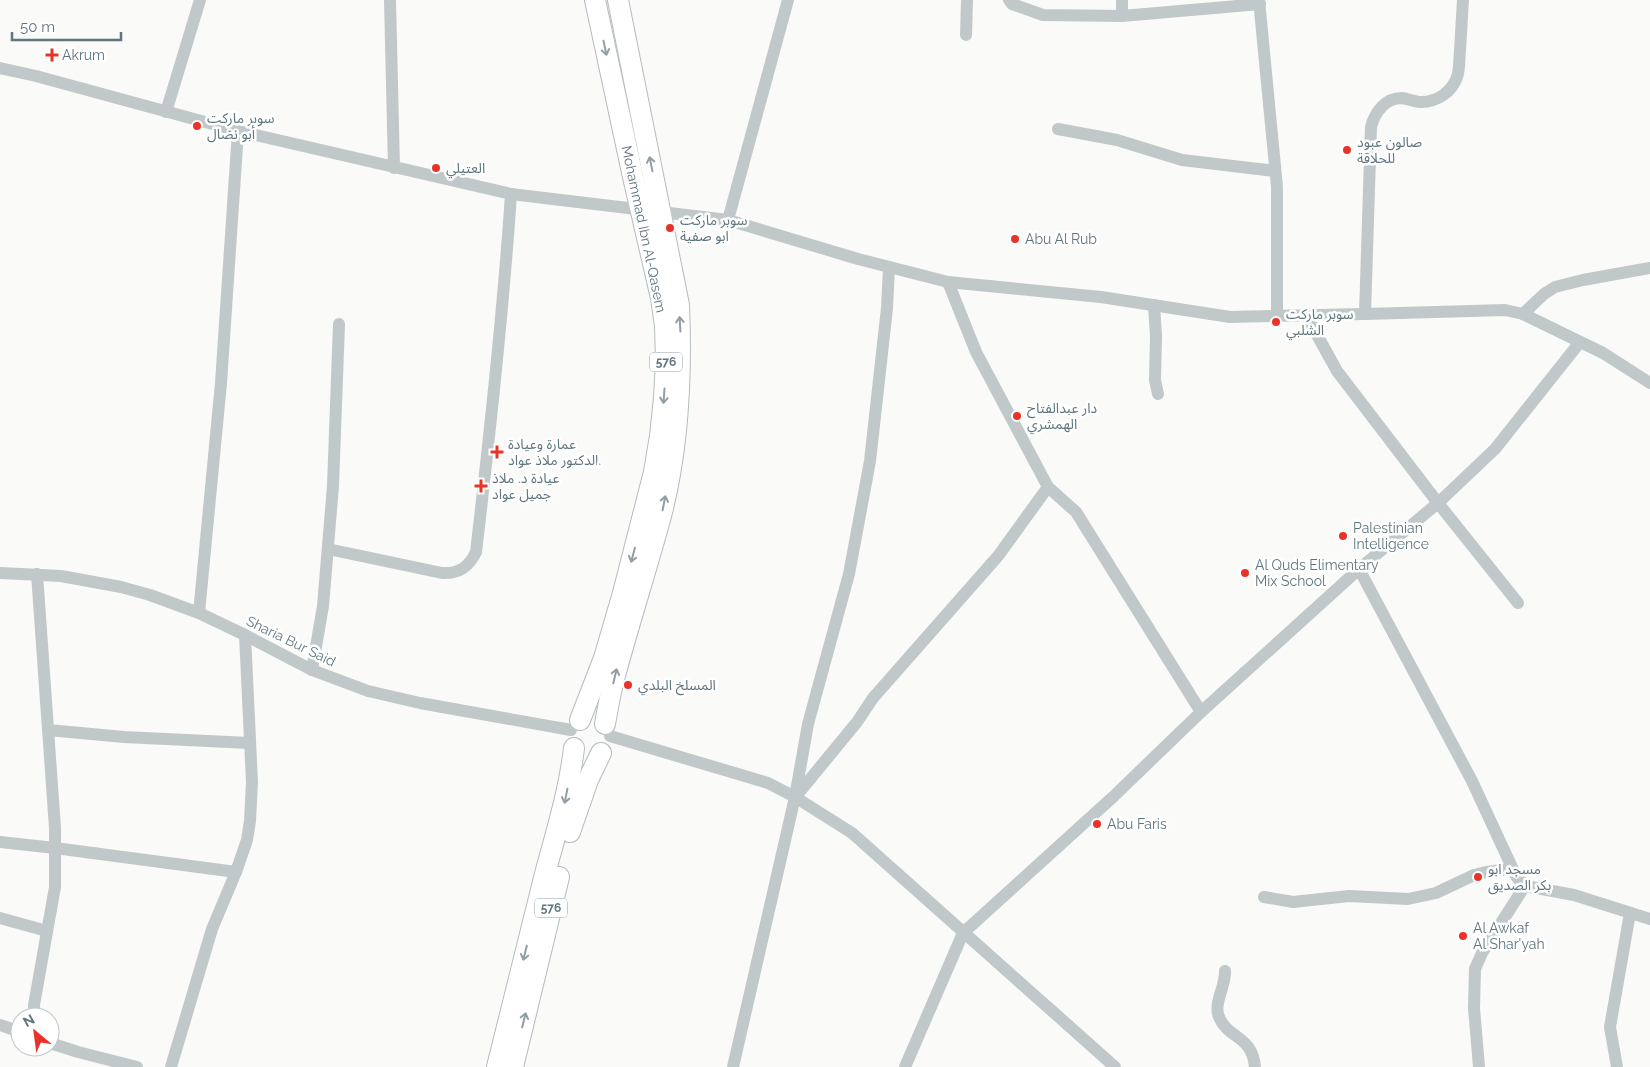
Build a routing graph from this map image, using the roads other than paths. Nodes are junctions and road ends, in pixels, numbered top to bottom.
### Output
1 (200, 0) edge
2 (390, 0) edge
3 (596, 0) edge
4 (618, 0) edge
5 (788, 0) edge
6 (967, 0) edge
7 (1009, 0) edge
8 (1122, 0) edge
9 (1463, 0) edge
10 (1259, 2) edge
11 (1122, 16) junction
12 (966, 35) dead end
13 (0, 68) edge
14 (166, 112) junction
15 (1058, 129) dead end
16 (238, 130) junction
17 (394, 168) junction
18 (1275, 171) junction
19 (511, 194) junction
20 (640, 210) junction
21 (661, 212) junction
22 (728, 220) junction
23 (889, 267) junction
24 (1650, 268) edge
25 (948, 282) junction
26 (1154, 305) junction
27 (1366, 314) junction
28 (1523, 314) junction
29 (1306, 315) junction
30 (1277, 316) junction
31 (338, 324) dead end
32 (1580, 342) junction
33 (1650, 383) edge
34 (1158, 394) dead end
35 (1048, 487) junction
36 (1438, 503) junction
37 (328, 549) junction
38 (1359, 569) junction
39 (0, 573) edge
40 (37, 574) junction
41 (1518, 603) dead end
42 (199, 613) junction
43 (245, 635) junction
44 (312, 670) junction
45 (1201, 712) junction
46 (48, 730) junction
47 (575, 733) junction
48 (605, 738) junction
49 (249, 743) junction
50 (795, 797) junction
51 (0, 842) edge
52 (55, 848) junction
53 (1511, 869) junction
54 (236, 872) junction
55 (1526, 884) junction
56 (1264, 897) dead end
57 (1630, 912) junction
58 (0, 918) edge
59 (1650, 919) edge
60 (47, 931) junction
61 (963, 933) junction
62 (1225, 971) dead end
63 (34, 1007) edge
64 (60, 1046) edge
65 (137, 1067) edge
66 (171, 1067) edge
67 (497, 1067) edge
68 (513, 1067) edge
69 (733, 1067) edge
70 (905, 1067) edge
71 (1115, 1067) edge
72 (1255, 1067) edge
73 (1479, 1067) edge
74 (1617, 1067) edge

1 - 14 street
2 - 17 street
3 -> 20 main road, Mohammad Ibn Al-Qasem / 576
21 -> 4 main road, Mohammad Ibn Al-Qasem / 576
5 - 22 street
6 - 12 street
7 - 11 street
8 - 11 street
9 - 27 street
10 - 11 street
10 - 18 street
13 - 14 street
14 - 16 street
15 - 18 street
16 - 17 street
16 - 42 street
17 - 19 street
18 - 30 street
19 - 20 street
19 - 37 street
20 - 21 street
20 -> 47 main road, Mohammad Ibn Al-Qasem / 576
21 - 22 street
48 -> 21 main road, Mohammad Ibn Al-Qasem / 576
22 - 23 street
23 - 25 street
23 - 50 street
24 - 28 street
25 - 26 street
25 - 35 street
26 - 30 street
26 - 34 street
27 - 28 street
27 - 29 street
28 - 32 street
29 - 30 street
29 - 36 street
31 - 37 street
32 - 33 street
32 - 36 street
35 - 45 street
35 - 50 street
36 - 38 street
36 - 41 street
37 - 44 street
38 - 45 street
38 - 53 street
39 - 40 street, Sharia Bur Said
40 - 42 street, Sharia Bur Said
40 - 46 street
42 - 43 street, Sharia Bur Said
43 - 44 street, Sharia Bur Said
43 - 49 street
44 - 47 street, Sharia Bur Said
45 - 61 street
46 - 49 street
46 - 52 street
47 - 48 main road
47 - 48 main road
47 -> 67 main road, Mohammad Ibn Al-Qasem
48 - 50 street
68 -> 48 main road, Mohammad Ibn Al-Qasem / 576
49 - 54 street
50 - 61 street
50 - 69 street
51 - 52 street
52 - 54 street
52 - 60 street
53 - 55 street
53 - 56 street
54 - 66 street
55 - 57 street
55 - 73 street
57 - 59 street
57 - 74 street
58 - 60 street
60 - 63 street
61 - 70 street
61 - 71 street
62 - 72 street
64 - 65 street

